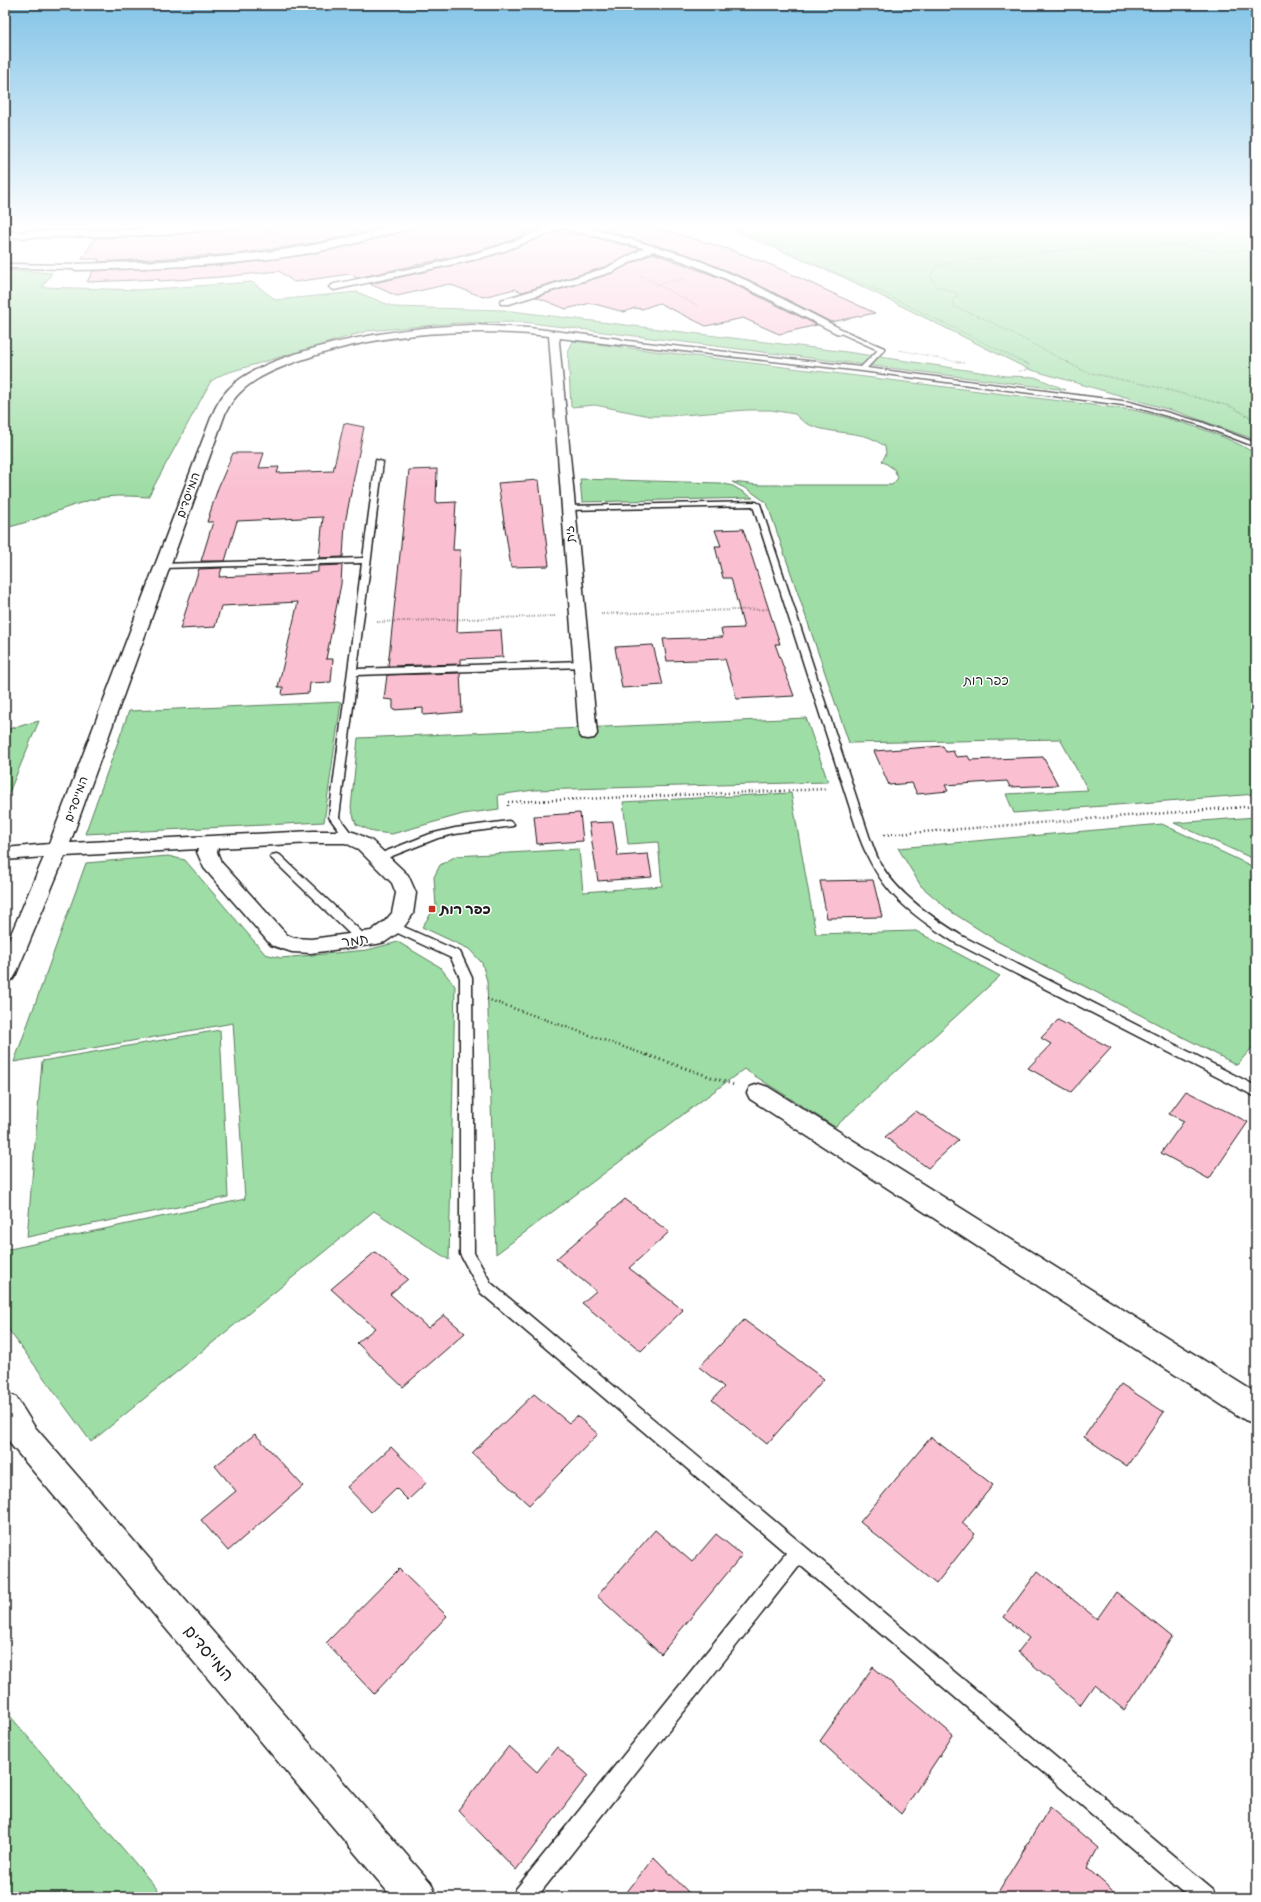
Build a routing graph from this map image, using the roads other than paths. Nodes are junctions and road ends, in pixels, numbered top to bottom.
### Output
1 (803, 313) edge
2 (840, 331) joint
3 (555, 334) junction
4 (620, 342) joint
5 (862, 369) junction
6 (1256, 444) edge
7 (379, 462) dead end
8 (568, 508) junction
9 (366, 560) junction
10 (161, 566) junction
11 (582, 664) junction
12 (352, 672) junction
13 (588, 734) dead end
14 (509, 824) road end
15 (349, 837) junction
16 (210, 842) junction
17 (57, 850) junction
18 (5, 854) edge
19 (276, 857) dead end
20 (378, 858) junction
21 (393, 926) junction
22 (362, 939) junction
23 (5, 974) edge
24 (1256, 1092) edge
25 (759, 1094) road end
26 (5, 1407) edge
27 (1256, 1410) edge
28 (798, 1553) junction
29 (417, 1897) edge
30 (524, 1897) edge
31 (1205, 1897) edge

1 - 2 street
2 - 5 lane
3 - 4 street, המייסדים
3 - 8 street, זית
3 - 10 street, המייסדים
4 - 5 lane
5 - 6 lane
7 - 9 lane
8 - 11 street, זית
8 - 24 lane
9 - 10 lane
9 - 12 lane
10 - 17 street, המייסדים
11 - 12 lane
11 - 13 street, זית
12 - 15 lane
14 - 20 lane
15 - 16 street, תמר
15 - 20 street, תמר
16 - 17 street, תמר
16 - 22 street, תמר
17 - 18 street, תמר
17 - 23 street, המייסדים
19 - 22 lane
20 - 21 street, תמר
21 - 22 street, תמר
21 - 28 lane
25 - 27 street
26 - 29 street, המייסדים
28 - 30 lane
28 - 31 lane

